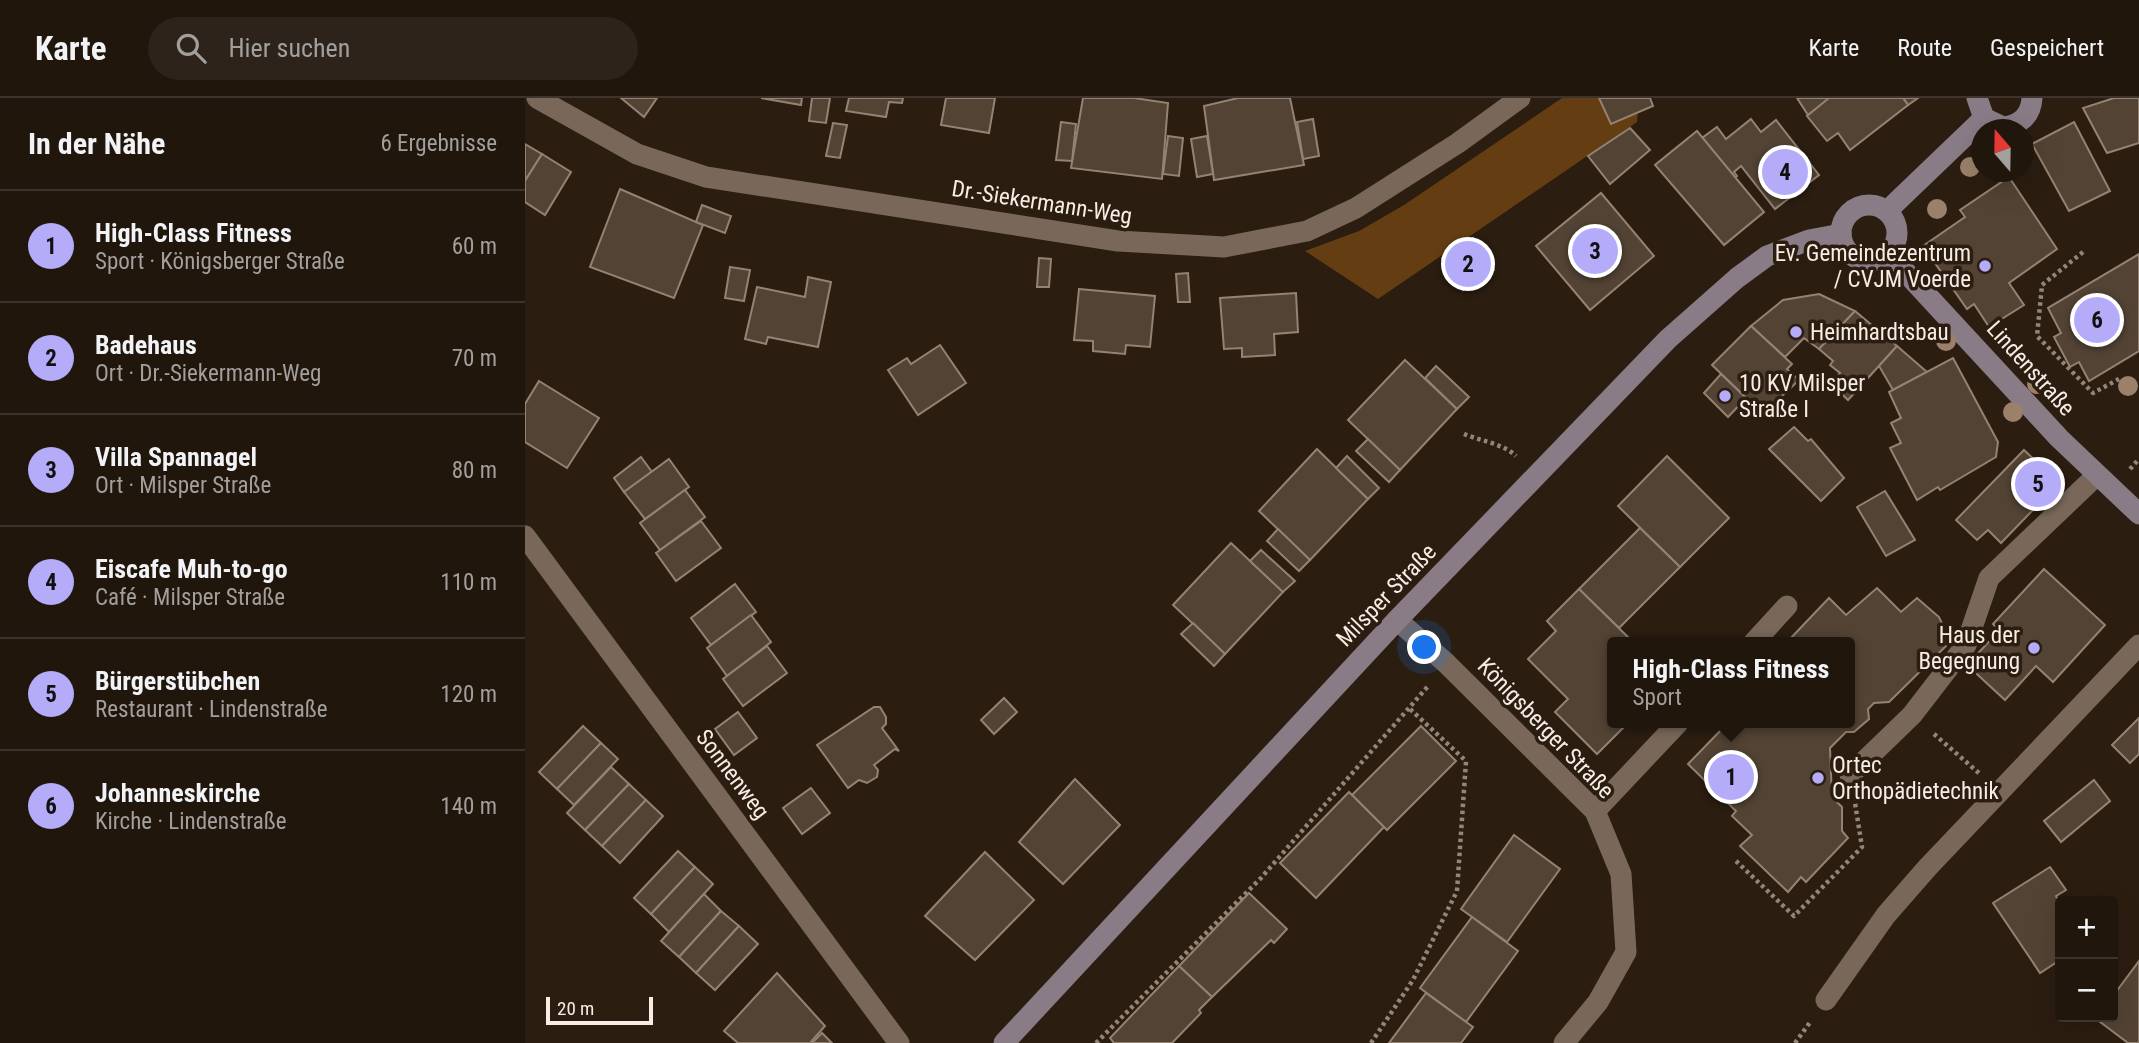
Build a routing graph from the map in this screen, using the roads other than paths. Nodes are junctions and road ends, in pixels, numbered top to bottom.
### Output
1 (537, 98) edge
2 (1520, 98) edge
3 (2032, 98) edge
4 (1980, 108) edge
5 (1887, 211) junction
6 (1841, 234) junction
7 (1888, 253) junction
8 (2096, 475) junction
9 (2139, 514) edge
10 (525, 536) edge
11 (1787, 606) dead end
12 (1397, 620) junction
13 (1759, 637) edge
14 (2139, 645) edge
15 (1673, 728) edge
16 (1850, 775) road end
17 (1595, 811) junction
18 (1826, 1000) dead end
19 (899, 1043) edge
20 (1004, 1043) edge
21 (1563, 1043) edge

1 - 2 street, Dr.-Siekermann-Weg
3 - 4 street
4 - 5 street
5 - 6 street
5 - 7 street
6 - 7 street
6 - 12 street, Milsper Straße
7 - 8 street, Lindenstraße
8 - 9 street, Lindenstraße
8 - 16 street
10 - 19 street, Sonnenweg
11 - 13 street
12 - 17 street, Königsberger Straße
12 - 20 street, Milsper Straße
14 - 18 street
15 - 17 street
17 - 21 street, Königsberger Straße

